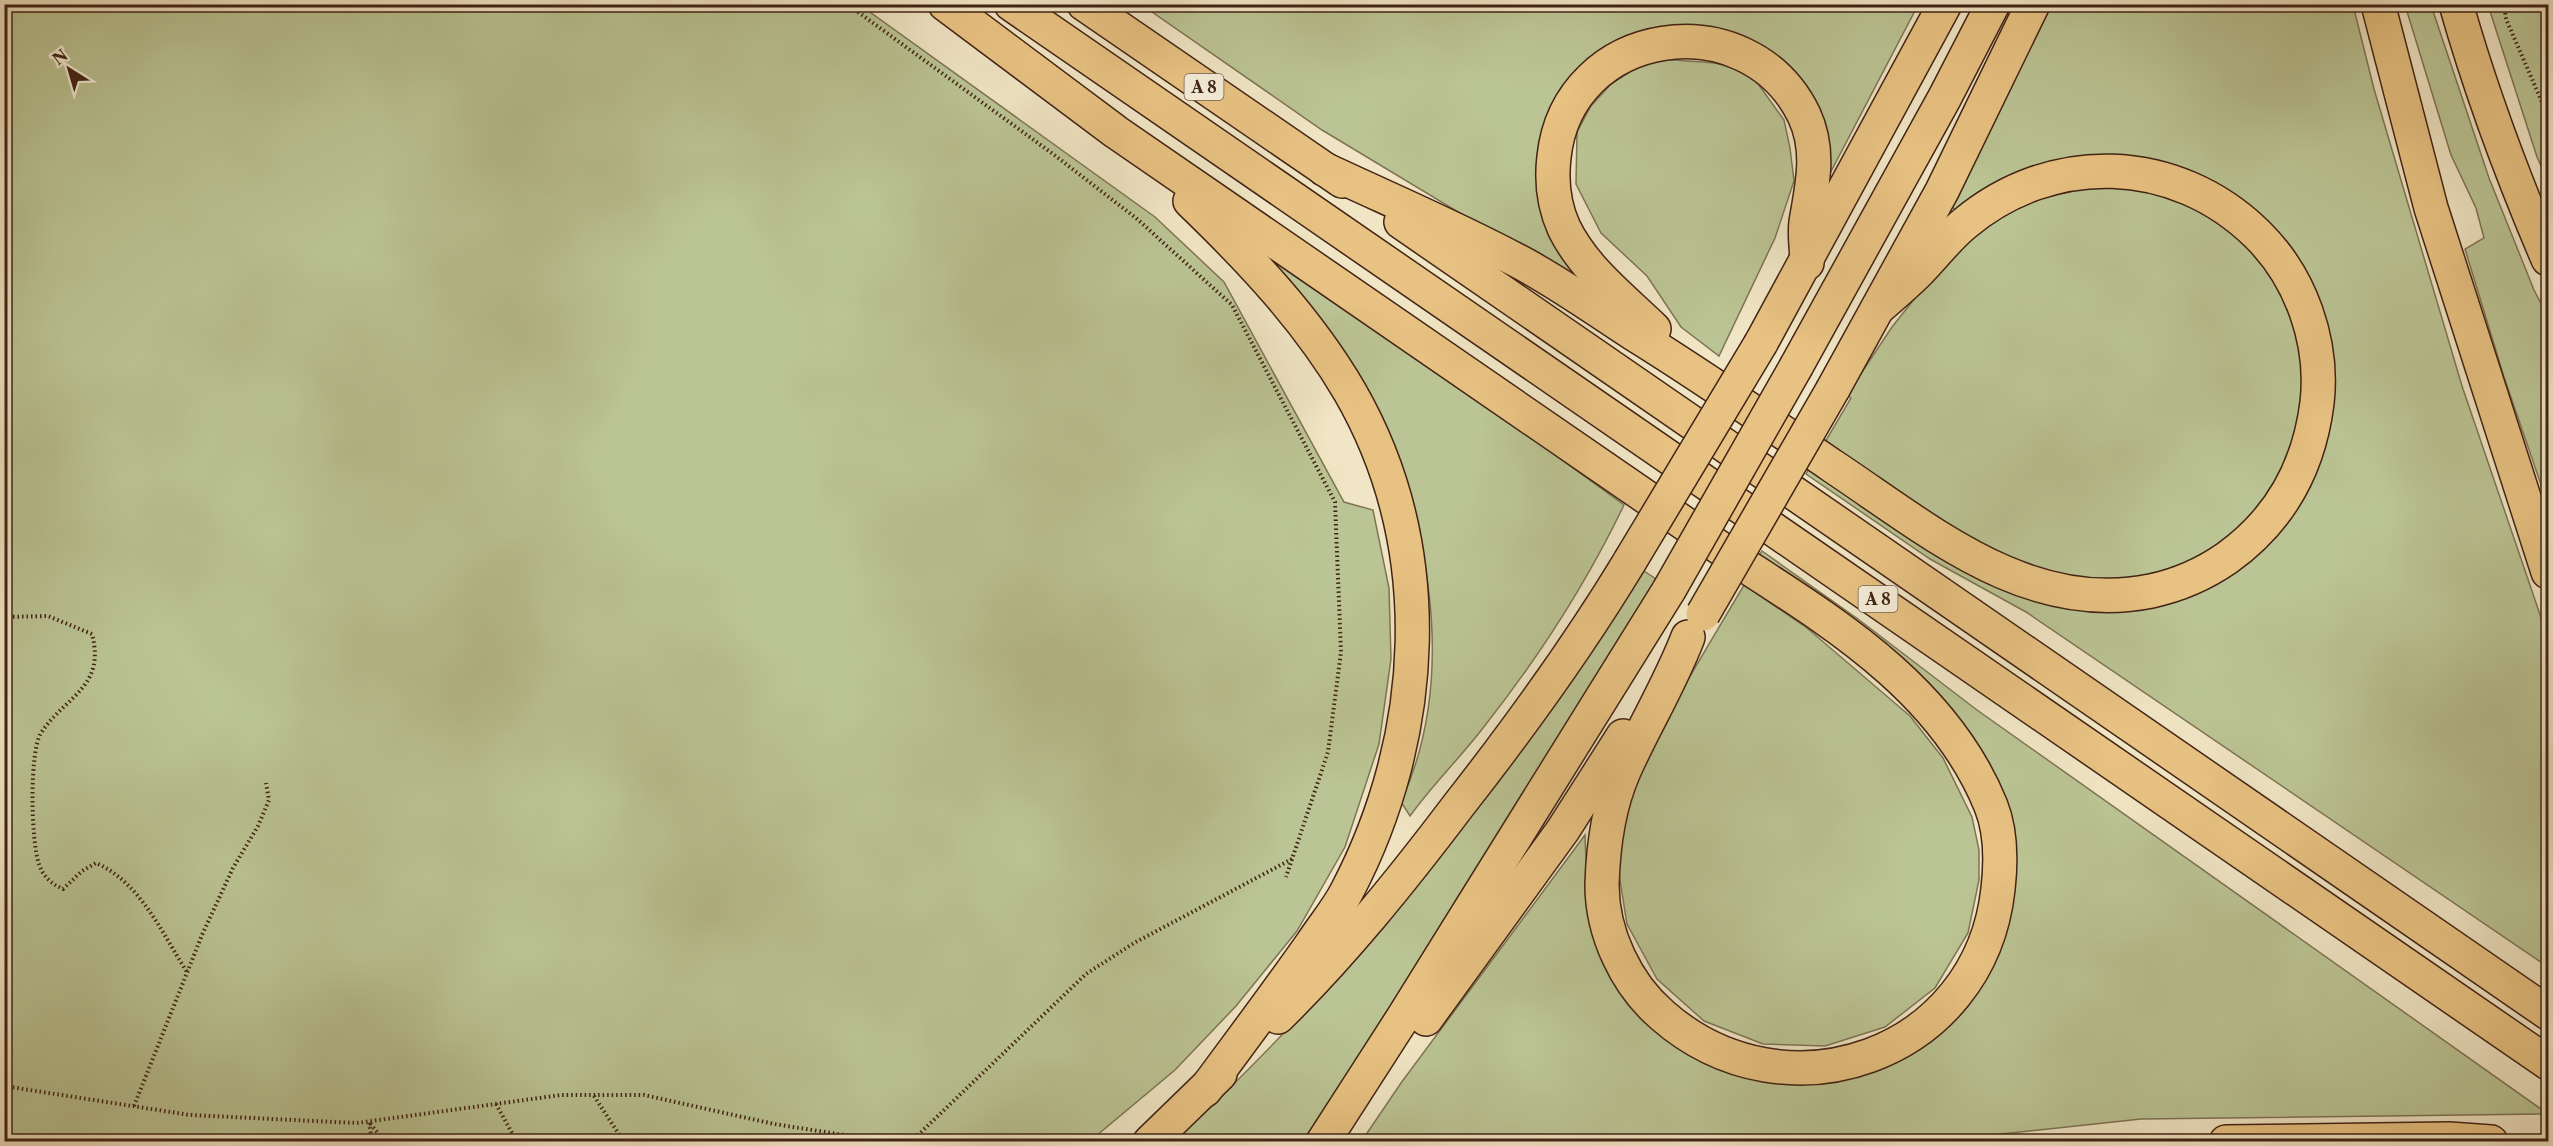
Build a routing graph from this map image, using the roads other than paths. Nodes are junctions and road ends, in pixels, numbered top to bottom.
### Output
1 (945, 4) edge
2 (1011, 4) edge
3 (1084, 4) edge
4 (1945, 4) edge
5 (1993, 4) edge
6 (2033, 4) edge
7 (2378, 4) edge
8 (2456, 4) edge
9 (1116, 132) junction
10 (1324, 169) junction
11 (2548, 259) edge
12 (1807, 263) junction
13 (1878, 308) junction
14 (1684, 366) junction
15 (2548, 572) edge
16 (1696, 626) junction
17 (2548, 1013) edge
18 (2548, 1063) edge
19 (1204, 1090) junction
20 (1150, 1142) edge
21 (1325, 1142) edge
22 (2226, 1142) edge
23 (2491, 1142) edge

1 - 9 highway
2 - 18 highway, A 8
3 - 10 highway, A 8
4 - 12 highway
5 - 21 highway, bridge
6 - 13 highway
7 - 15 highway
8 - 11 highway
9 - 16 highway
9 - 19 highway
10 - 14 highway
10 - 17 highway, A 8
12 - 14 highway
12 - 19 highway, bridge
13 - 14 highway
13 - 16 highway, bridge
16 - 21 highway
19 - 20 highway
22 - 23 highway

